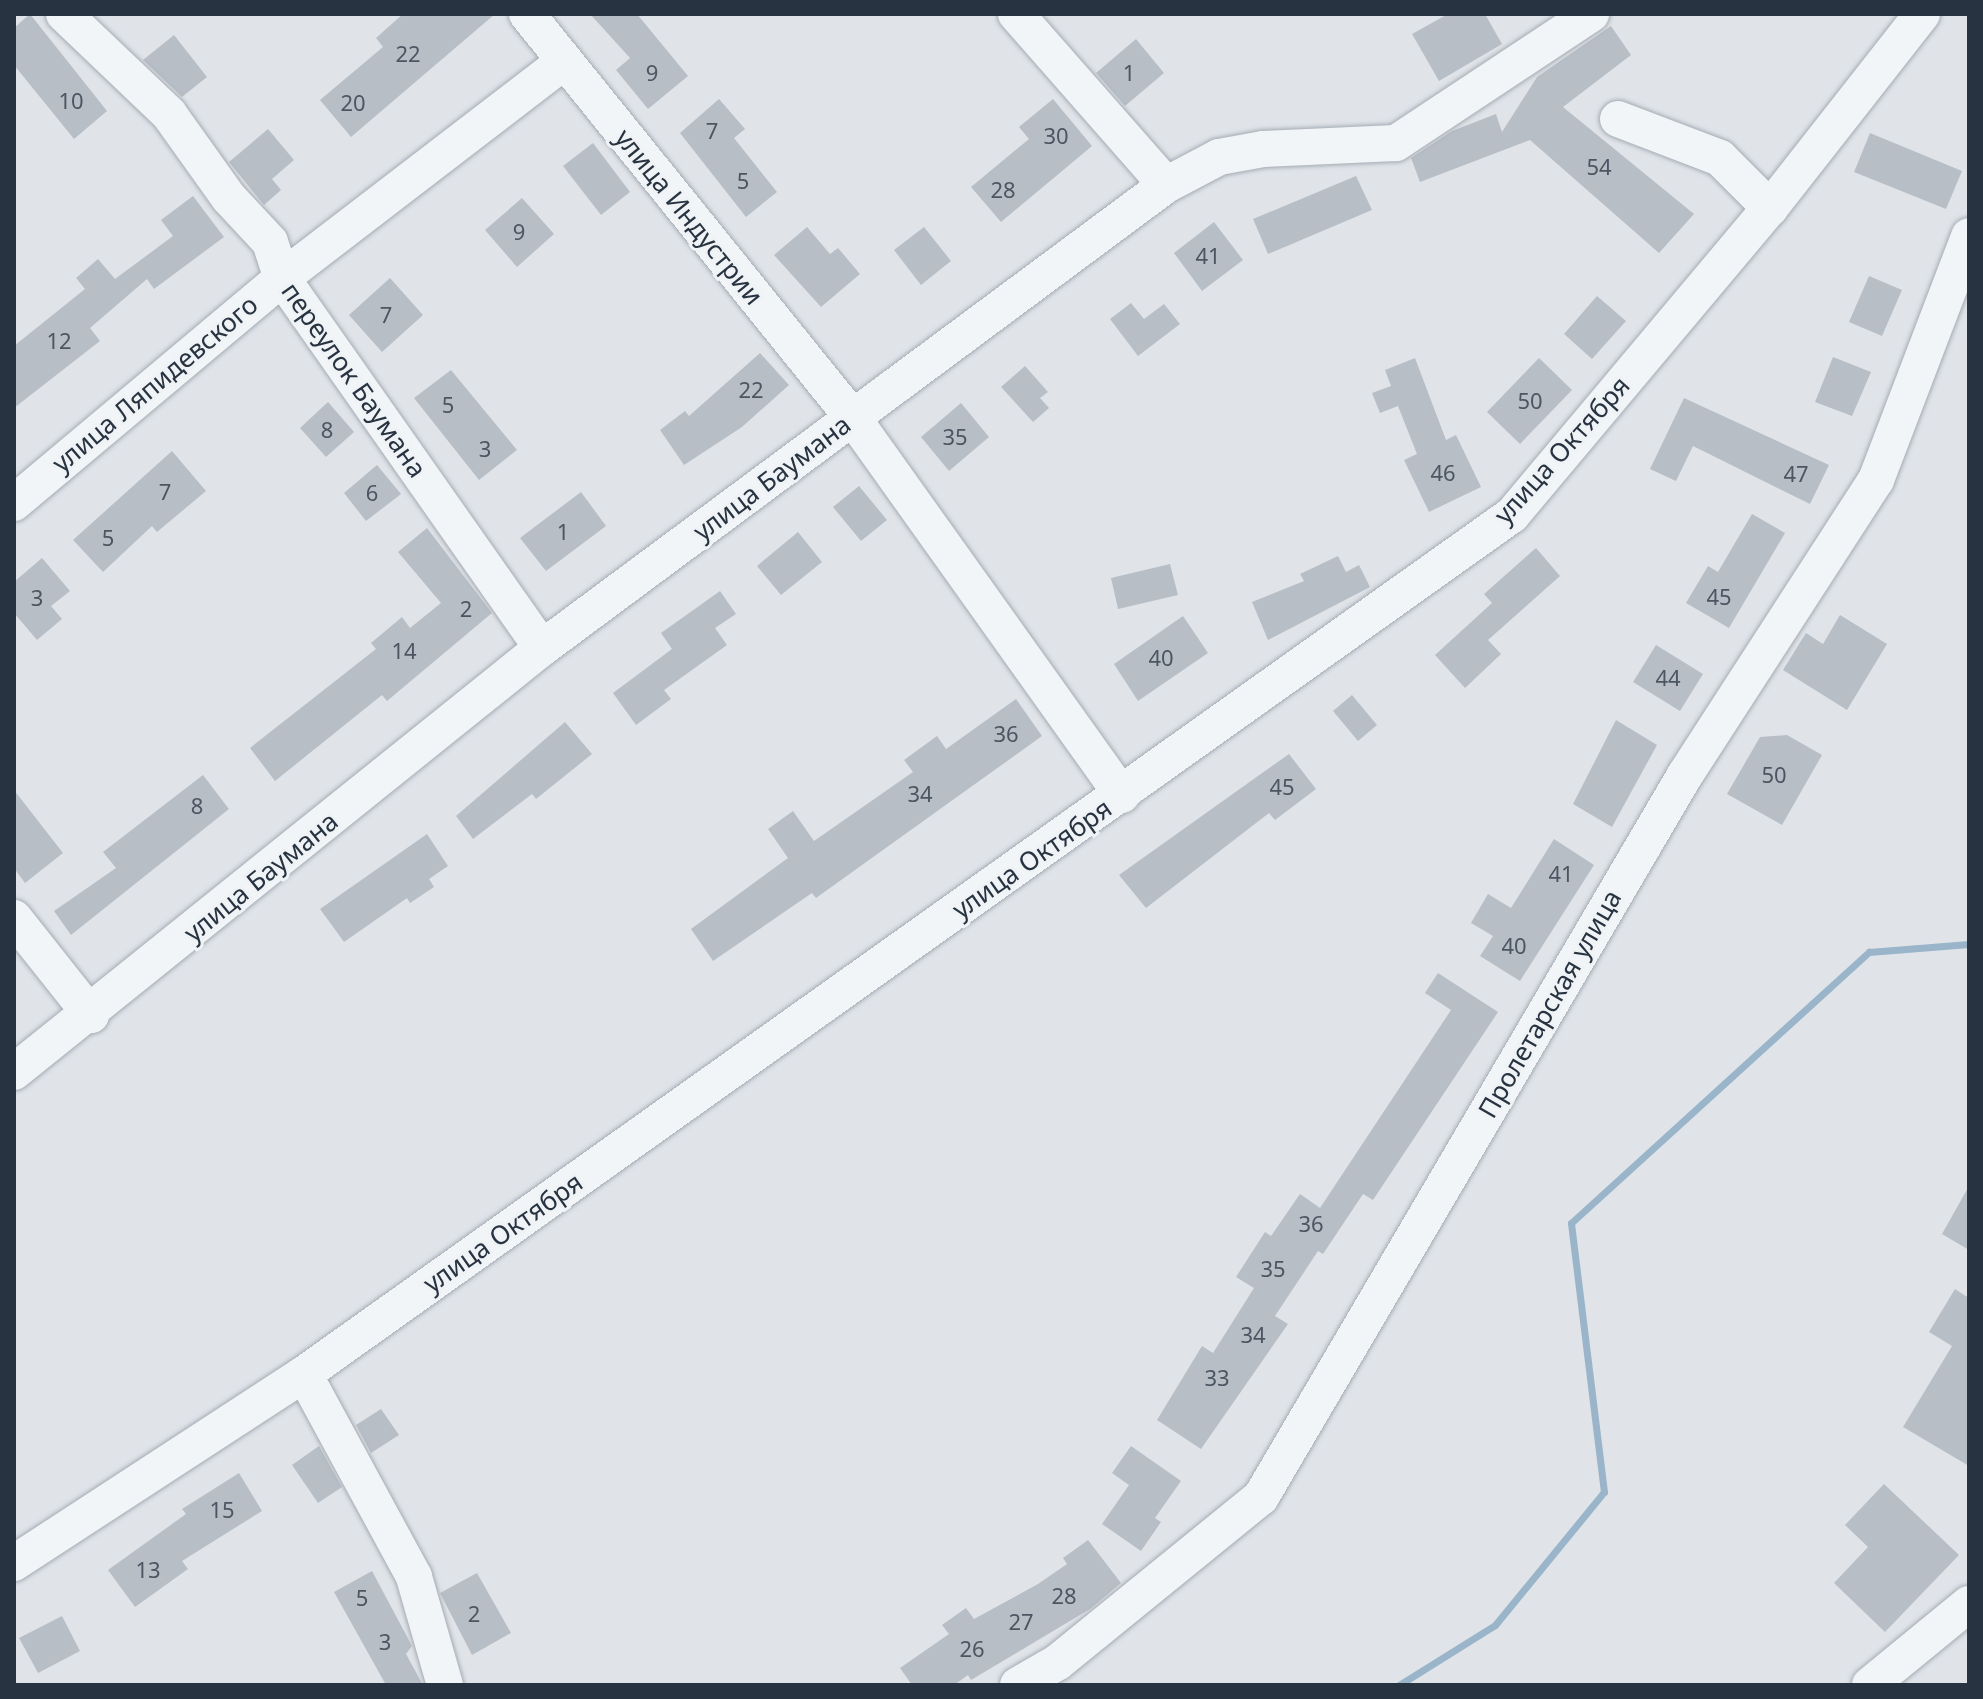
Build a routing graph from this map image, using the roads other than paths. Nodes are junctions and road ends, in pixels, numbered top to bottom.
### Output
1 (64, 14) edge
2 (527, 14) edge
3 (1016, 14) edge
4 (1591, 14) edge
5 (1922, 14) edge
6 (564, 62) junction
7 (1618, 119) dead end
8 (1166, 185) junction
9 (1770, 208) junction
10 (1969, 236) edge
11 (282, 278) junction
12 (853, 418) junction
13 (14, 503) edge
14 (542, 648) junction
15 (1122, 795) junction
16 (14, 918) edge
17 (91, 1015) junction
18 (14, 1072) edge
19 (304, 1374) junction
20 (14, 1563) edge
21 (1969, 1604) edge
22 (445, 1685) edge
23 (1018, 1685) edge
24 (1870, 1685) edge

1 - 11 street, переулок Баумана
2 - 6 street, улица Индустрии
3 - 8 street
4 - 8 street, улица Баумана
5 - 9 street, улица Октября
6 - 11 street, улица Ляпидевского
6 - 12 street, улица Индустрии
7 - 9 street
8 - 12 street, улица Баумана
9 - 15 street, улица Октября
10 - 23 street, Пролетарская улица
11 - 13 street, улица Ляпидевского
11 - 14 street, переулок Баумана
12 - 14 street, улица Баумана
12 - 15 street, улица Индустрии
14 - 17 street, улица Баумана
15 - 19 street, улица Октября
16 - 17 street
17 - 18 street, улица Баумана
19 - 20 street, улица Октября
19 - 22 street
21 - 24 street

